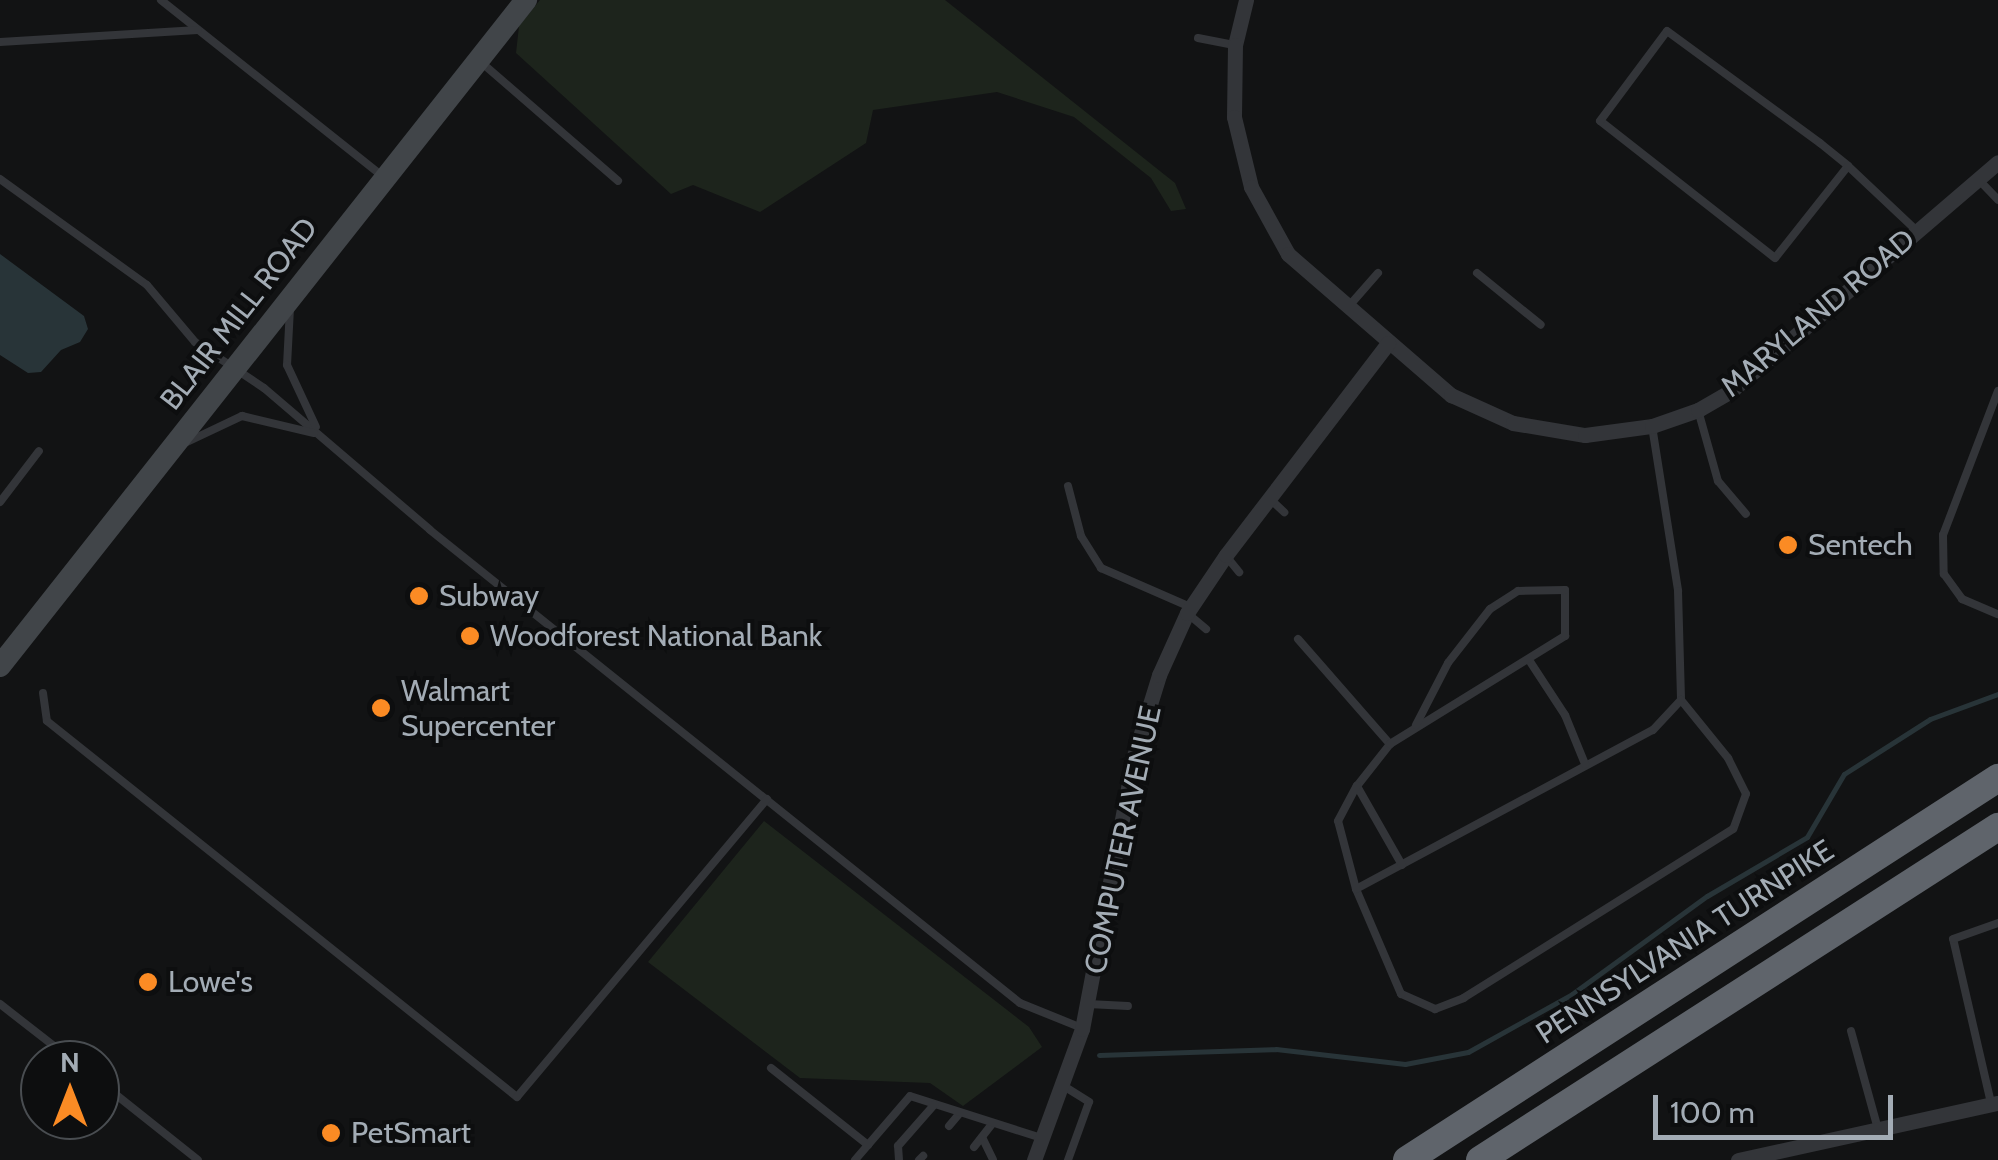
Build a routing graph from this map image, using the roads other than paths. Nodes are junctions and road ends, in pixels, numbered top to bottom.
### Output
1 (160, 0) edge
2 (526, 0) edge
3 (1246, 0) edge
4 (198, 30) junction
5 (1198, 38) dead end
6 (0, 42) edge
7 (1235, 45) junction
8 (478, 60) junction
9 (1998, 162) edge
10 (1848, 166) junction
11 (385, 178) junction
12 (0, 179) edge
13 (1978, 179) junction
14 (618, 181) dead end
15 (1998, 200) edge
16 (1917, 230) junction
17 (1378, 273) dead end
18 (1477, 273) dead end
19 (291, 296) junction
20 (1346, 310) junction
21 (1541, 326) dead end
22 (1388, 343) junction
23 (234, 369) junction
24 (1998, 392) edge
25 (1698, 410) junction
26 (1652, 426) junction
27 (321, 435) junction
28 (170, 451) junction
29 (39, 452) dead end
30 (1068, 486) dead end
31 (1269, 498) junction
32 (0, 502) edge
33 (1284, 512) dead end
34 (1746, 514) dead end
35 (1226, 554) junction
36 (1239, 572) dead end
37 (1189, 610) junction
38 (1998, 614) edge
39 (1206, 629) dead end
40 (1298, 638) dead end
41 (2, 658) edge
42 (1530, 660) junction
43 (43, 693) dead end
44 (1681, 700) junction
45 (1416, 725) junction
46 (1390, 744) junction
47 (1585, 764) junction
48 (1998, 778) edge
49 (1357, 786) junction
50 (767, 799) junction
51 (1998, 827) edge
52 (1402, 865) junction
53 (1356, 889) junction
54 (1998, 923) edge
55 (0, 1004) edge
56 (1088, 1004) junction
57 (1128, 1006) dead end
58 (1082, 1029) junction
59 (1851, 1031) dead end
60 (46, 1040) edge
61 (771, 1068) dead end
62 (1062, 1085) junction
63 (120, 1098) edge
64 (1995, 1104) edge
65 (934, 1105) junction
66 (960, 1114) junction
67 (991, 1125) junction
68 (949, 1126) dead end
69 (1878, 1129) junction
70 (982, 1136) junction
71 (1042, 1138) junction
72 (868, 1145) junction
73 (974, 1147) dead end
74 (198, 1160) edge
75 (856, 1160) edge
76 (899, 1160) edge
77 (992, 1160) edge
78 (1034, 1160) edge
79 (1068, 1160) edge
80 (1407, 1160) edge
81 (1480, 1160) edge
82 (1738, 1160) edge

1 - 4 lane
2 - 8 main road, BLAIR MILL ROAD
3 - 7 street, MARYLAND ROAD
4 - 6 lane
4 - 11 lane
5 - 7 lane
7 - 20 street, MARYLAND ROAD
8 - 11 main road, BLAIR MILL ROAD
8 - 14 lane
9 - 13 street, MARYLAND ROAD
10 - 10 lane
10 - 16 lane
11 - 19 main road, BLAIR MILL ROAD
12 - 23 lane
13 - 15 lane
13 - 16 street, MARYLAND ROAD
16 - 25 street, MARYLAND ROAD
17 - 20 lane
18 - 21 lane
19 - 23 main road, BLAIR MILL ROAD
19 - 27 lane
20 - 22 street, MARYLAND ROAD
22 - 26 street, MARYLAND ROAD
22 - 31 street, COMPUTER AVENUE
23 - 27 lane
23 - 28 main road, BLAIR MILL ROAD
24 - 38 lane
25 - 26 street, MARYLAND ROAD
25 - 34 lane
26 - 44 lane
27 - 28 lane
27 - 50 lane
28 - 41 main road, BLAIR MILL ROAD
29 - 32 lane
30 - 37 lane
31 - 33 lane
31 - 35 street, COMPUTER AVENUE
35 - 36 lane
35 - 37 street, COMPUTER AVENUE
37 - 39 lane
37 - 56 street, COMPUTER AVENUE
40 - 46 lane
42 - 45 lane
42 - 45 lane
42 - 47 lane
43 - 50 lane
44 - 47 lane
44 - 53 lane
45 - 46 lane
46 - 49 lane
47 - 52 lane
48 - 80 highway, PENNSYLVANIA TURNPIKE
49 - 52 lane
49 - 53 lane
50 - 58 lane
51 - 81 highway
52 - 53 lane
54 - 64 lane
55 - 60 lane
56 - 57 lane
56 - 58 street, COMPUTER AVENUE
58 - 62 street, COMPUTER AVENUE
59 - 69 lane
61 - 72 lane
62 - 71 street, COMPUTER AVENUE
62 - 79 lane
63 - 74 lane
64 - 69 street
65 - 66 lane
65 - 72 lane
65 - 76 lane
66 - 67 lane
66 - 68 lane
67 - 70 lane
67 - 71 lane
69 - 82 street
70 - 73 lane
70 - 77 lane
71 - 78 street, COMPUTER AVENUE
72 - 75 lane

